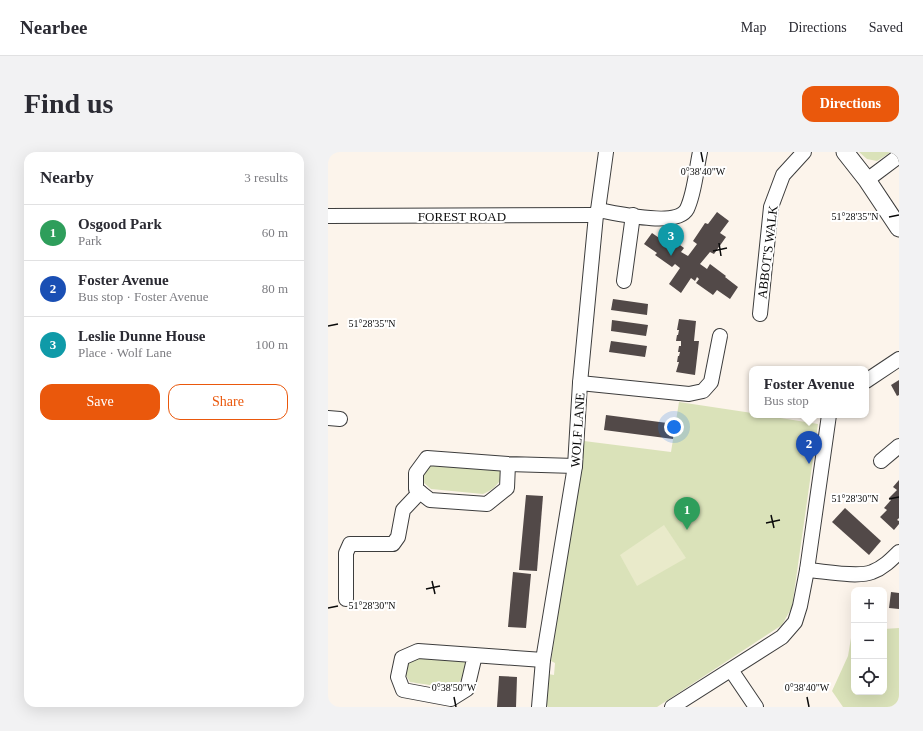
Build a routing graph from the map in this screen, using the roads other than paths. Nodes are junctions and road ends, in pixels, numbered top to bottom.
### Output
1 (606, 152) edge
2 (700, 152) edge
3 (804, 152) edge
4 (845, 152) edge
5 (899, 156) edge
6 (868, 180) junction
7 (597, 212) junction
8 (633, 215) junction
9 (328, 216) edge
10 (899, 228) edge
11 (624, 281) dead end
12 (760, 314) dead end
13 (720, 336) dead end
14 (899, 359) edge
15 (869, 378) edge
16 (580, 383) junction
17 (829, 418) edge
18 (899, 446) edge
19 (881, 461) dead end
20 (508, 464) junction
21 (575, 466) junction
22 (420, 492) junction
23 (899, 552) edge
24 (806, 570) junction
25 (346, 599) dead end
26 (475, 655) junction
27 (543, 660) junction
28 (732, 670) junction
29 (539, 707) edge
30 (672, 707) edge
31 (756, 707) edge

1 - 7 street, WOLF LANE
2 - 8 street, FOREST ROAD
3 - 12 street, ABBOT'S WALK
4 - 6 street
5 - 6 street
6 - 10 street
7 - 8 street, FOREST ROAD
7 - 9 street, FOREST ROAD
7 - 16 street, WOLF LANE
8 - 11 street
13 - 16 street
14 - 15 street
16 - 21 street, WOLF LANE
17 - 24 street
18 - 19 street
20 - 21 street
20 - 22 street
20 - 22 street
21 - 27 street, WOLF LANE
22 - 25 street
23 - 24 street
24 - 28 street
26 - 26 street
26 - 27 street
27 - 29 street, WOLF LANE
28 - 30 street
28 - 31 street

